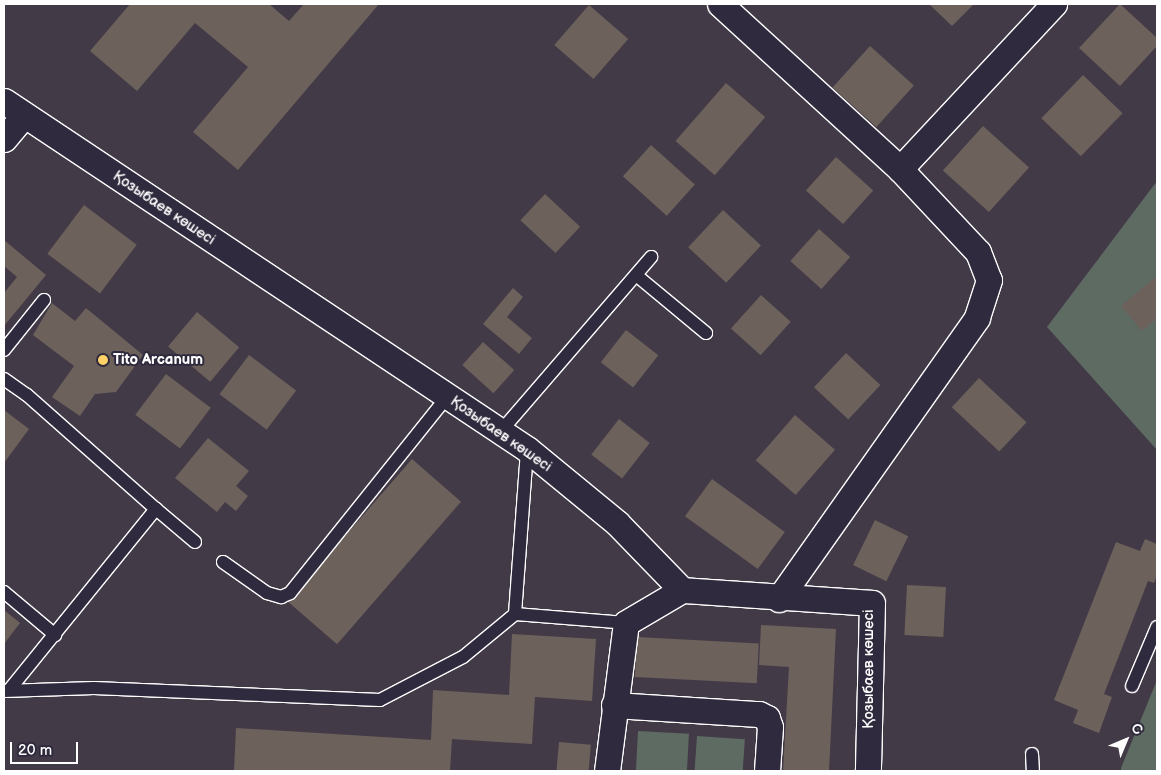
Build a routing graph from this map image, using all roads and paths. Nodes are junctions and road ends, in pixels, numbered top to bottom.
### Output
1 (720, 4) edge
2 (1054, 4) edge
3 (4, 101) edge
4 (24, 115) junction
5 (4, 139) edge
6 (900, 169) junction
7 (651, 257) dead end
8 (636, 274) junction
9 (44, 300) dead end
10 (706, 332) dead end
11 (4, 350) edge
12 (4, 379) edge
13 (448, 396) junction
14 (501, 431) junction
15 (527, 449) junction
16 (156, 509) junction
17 (195, 542) dead end
18 (223, 562) dead end
19 (682, 590) junction
20 (4, 592) edge
21 (779, 599) junction
22 (515, 614) junction
23 (626, 623) junction
24 (1157, 627) edge
25 (54, 634) junction
26 (1132, 686) dead end
27 (7, 690) edge
28 (614, 705) junction
29 (1032, 754) dead end
30 (607, 771) edge
31 (767, 771) edge
32 (868, 771) edge
33 (1033, 771) edge

1 - 6 street
2 - 6 street
3 - 4 street, Қозыбаев көшесі
4 - 5 street
4 - 13 street, Қозыбаев көшесі
6 - 21 street
7 - 8 lane
8 - 10 lane
8 - 14 lane
9 - 11 lane
12 - 16 lane
13 - 14 street, Қозыбаев көшесі
13 - 18 lane
14 - 15 street, Қозыбаев көшесі
15 - 19 street, Қозыбаев көшесі
15 - 22 lane
16 - 17 lane
16 - 25 lane
19 - 21 street, Қозыбаев көшесі
19 - 23 street
20 - 25 lane
21 - 32 street, Қозыбаев көшесі
22 - 23 lane
22 - 27 lane
23 - 28 street
24 - 26 lane
25 - 27 lane
28 - 30 street
28 - 31 street
29 - 33 lane

